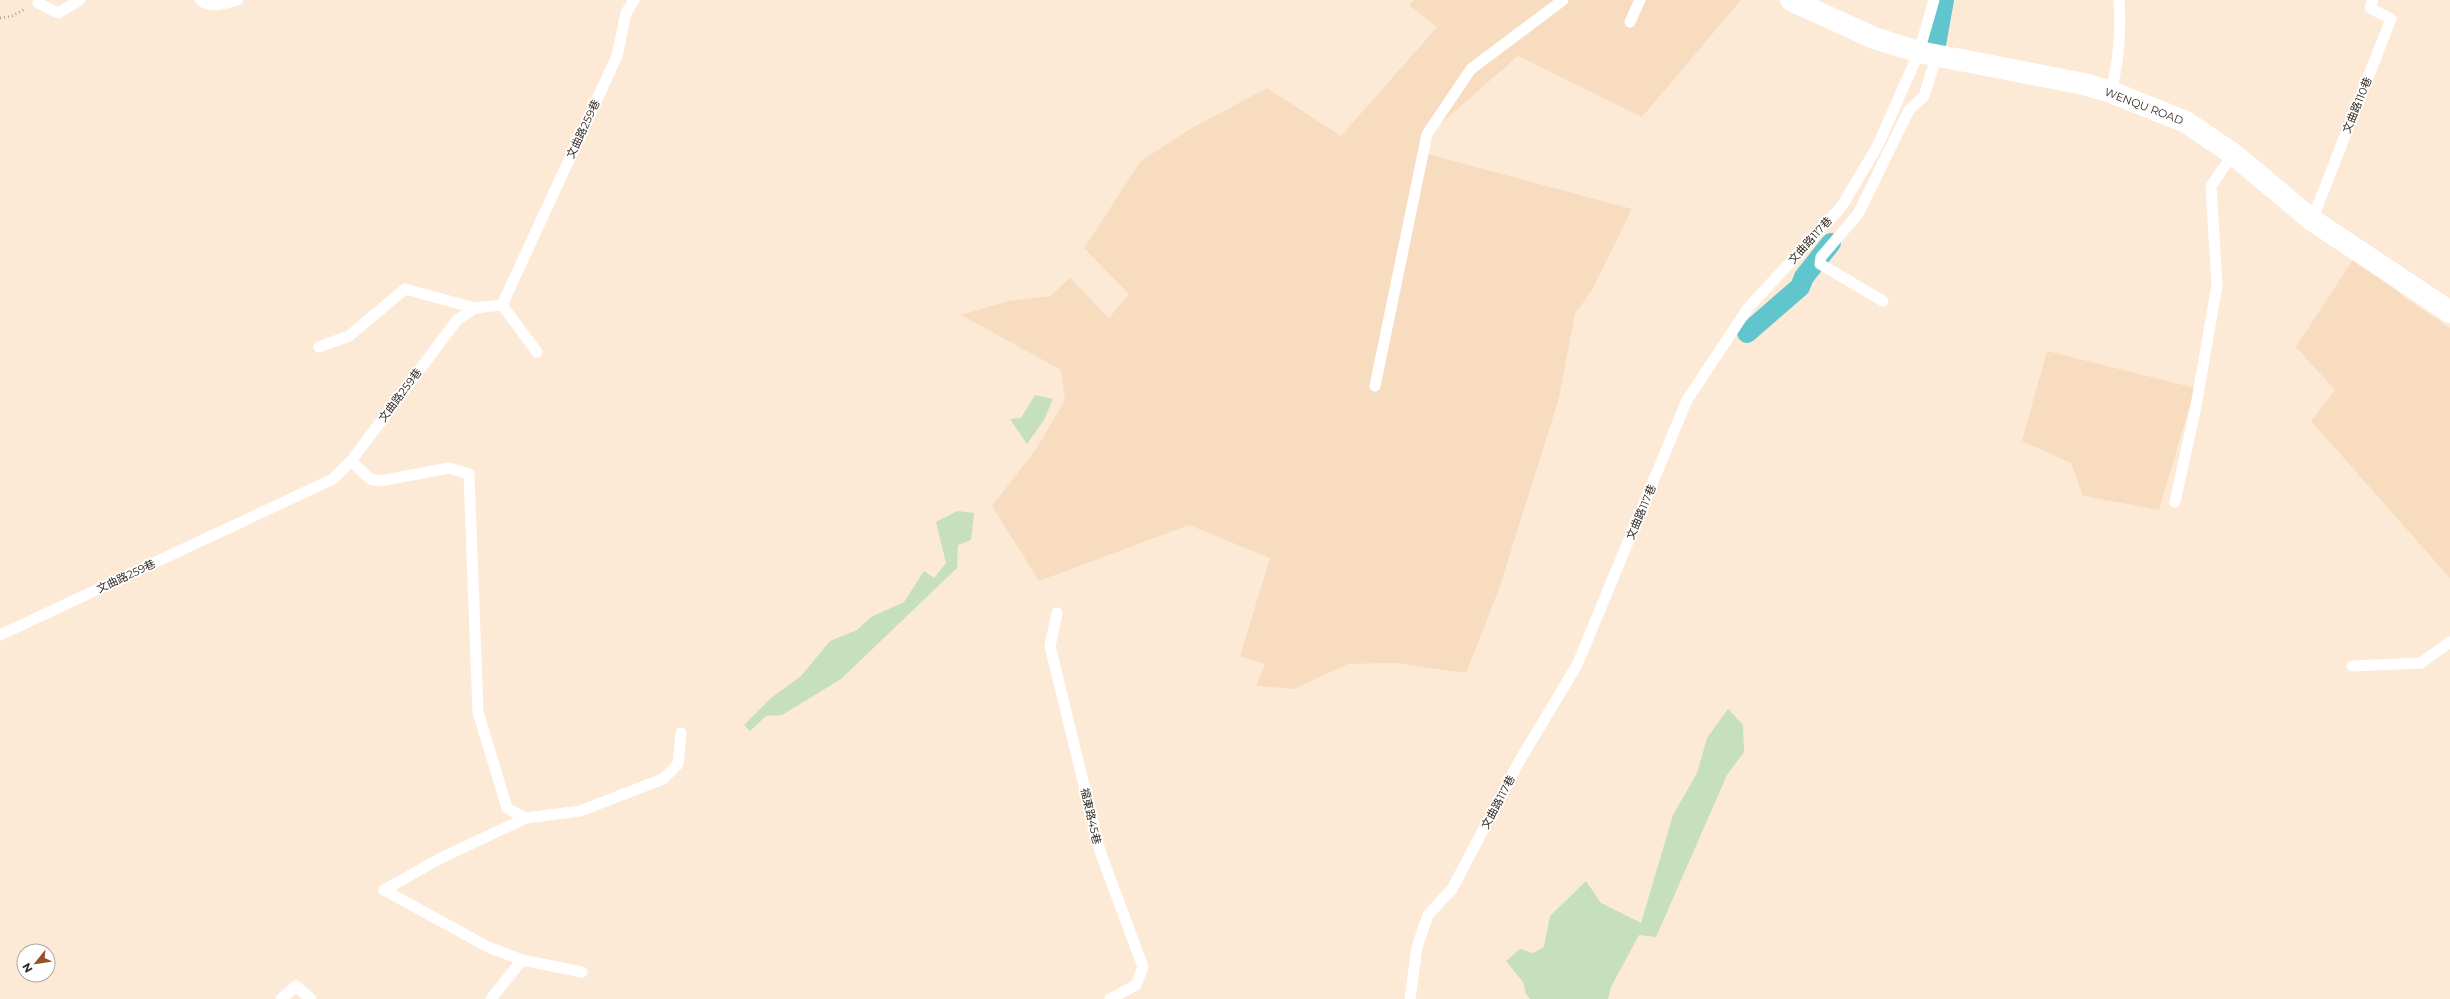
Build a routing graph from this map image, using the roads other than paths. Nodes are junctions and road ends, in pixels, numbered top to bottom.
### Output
1 (80, 0) edge
2 (200, 0) edge
3 (238, 0) edge
4 (634, 0) edge
5 (1563, 0) edge
6 (1640, 0) edge
7 (1791, 0) edge
8 (1934, 0) edge
9 (2119, 0) edge
10 (2373, 0) edge
11 (38, 3) road end
12 (1630, 22) dead end
13 (1928, 53) junction
14 (2111, 92) junction
15 (2233, 154) junction
16 (2312, 220) junction
17 (1883, 301) dead end
18 (502, 305) junction
19 (475, 308) junction
20 (2450, 312) edge
21 (319, 347) dead end
22 (537, 352) dead end
23 (1375, 386) dead end
24 (351, 461) junction
25 (2175, 502) dead end
26 (1057, 613) dead end
27 (0, 635) edge
28 (2450, 642) edge
29 (2352, 666) dead end
30 (682, 733) dead end
31 (526, 818) junction
32 (522, 960) junction
33 (582, 972) dead end
34 (281, 999) edge
35 (311, 999) edge
36 (491, 999) edge
37 (1110, 999) edge
38 (1410, 999) edge

1 - 11 lane
2 - 3 lane
4 - 18 lane, 文曲路259巷
5 - 23 lane
6 - 12 lane
7 - 13 street, WENQU ROAD
8 - 13 lane
9 - 14 lane
10 - 16 lane, 文曲路110巷
13 - 14 street, WENQU ROAD
13 - 17 lane
13 - 38 lane, 文曲路117巷
14 - 15 street, WENQU ROAD
15 - 16 street, WENQU ROAD
15 - 25 lane
16 - 20 street, WENQU ROAD
18 - 19 lane, 文曲路259巷
18 - 22 lane
19 - 21 lane
19 - 24 lane, 文曲路259巷
24 - 27 lane, 文曲路259巷
24 - 31 lane
26 - 37 lane, 福東路45巷
28 - 29 lane
30 - 31 lane
31 - 32 lane
32 - 33 lane
32 - 36 lane
34 - 35 lane

